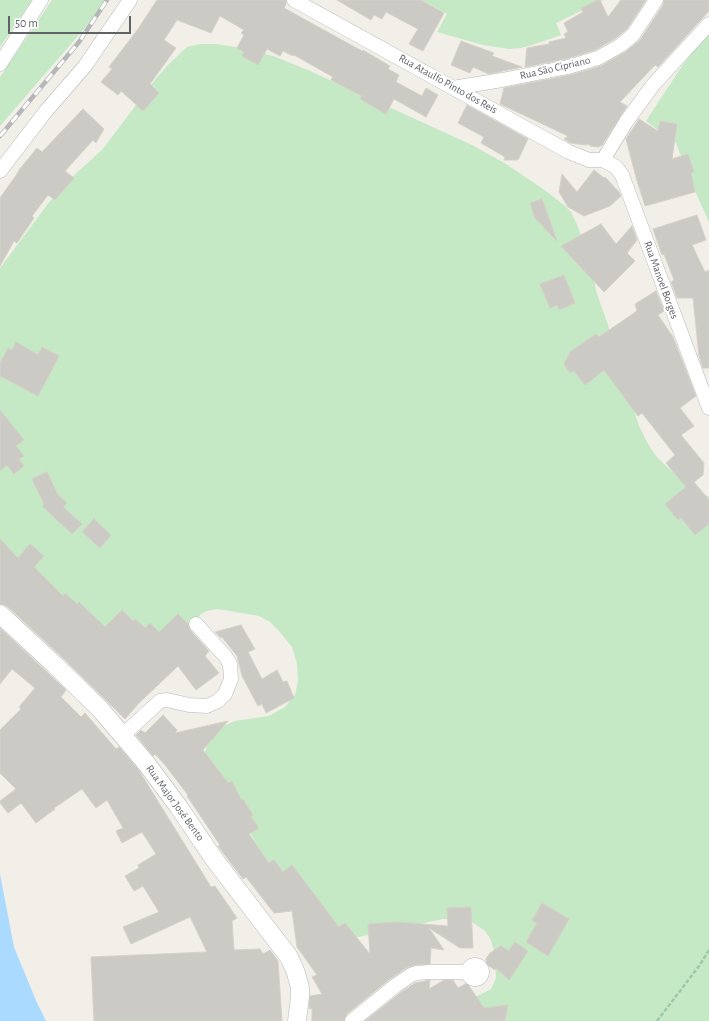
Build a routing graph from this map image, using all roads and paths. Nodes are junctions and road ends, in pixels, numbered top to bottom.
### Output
1 (41, 0) edge
2 (130, 0) edge
3 (294, 0) edge
4 (656, 0) edge
5 (709, 24) edge
6 (0, 64) edge
7 (454, 88) junction
8 (603, 160) junction
9 (0, 171) edge
10 (709, 408) edge
11 (0, 614) edge
12 (196, 624) dead end
13 (122, 735) junction
14 (709, 950) edge
15 (468, 972) dead end
16 (297, 1021) edge
17 (352, 1021) edge
18 (657, 1021) edge

1 - 6 street
2 - 9 street
3 - 7 street, Rua Ataulfo Pinto dos Reis
4 - 7 street, Rua São Cipriano
5 - 8 street
7 - 8 street, Rua Ataulfo Pinto dos Reis
8 - 10 street, Rua Manoel Borges
11 - 13 street, Rua Major José Bento
12 - 13 street
13 - 16 street, Rua Major José Bento
14 - 18 path
15 - 17 street

